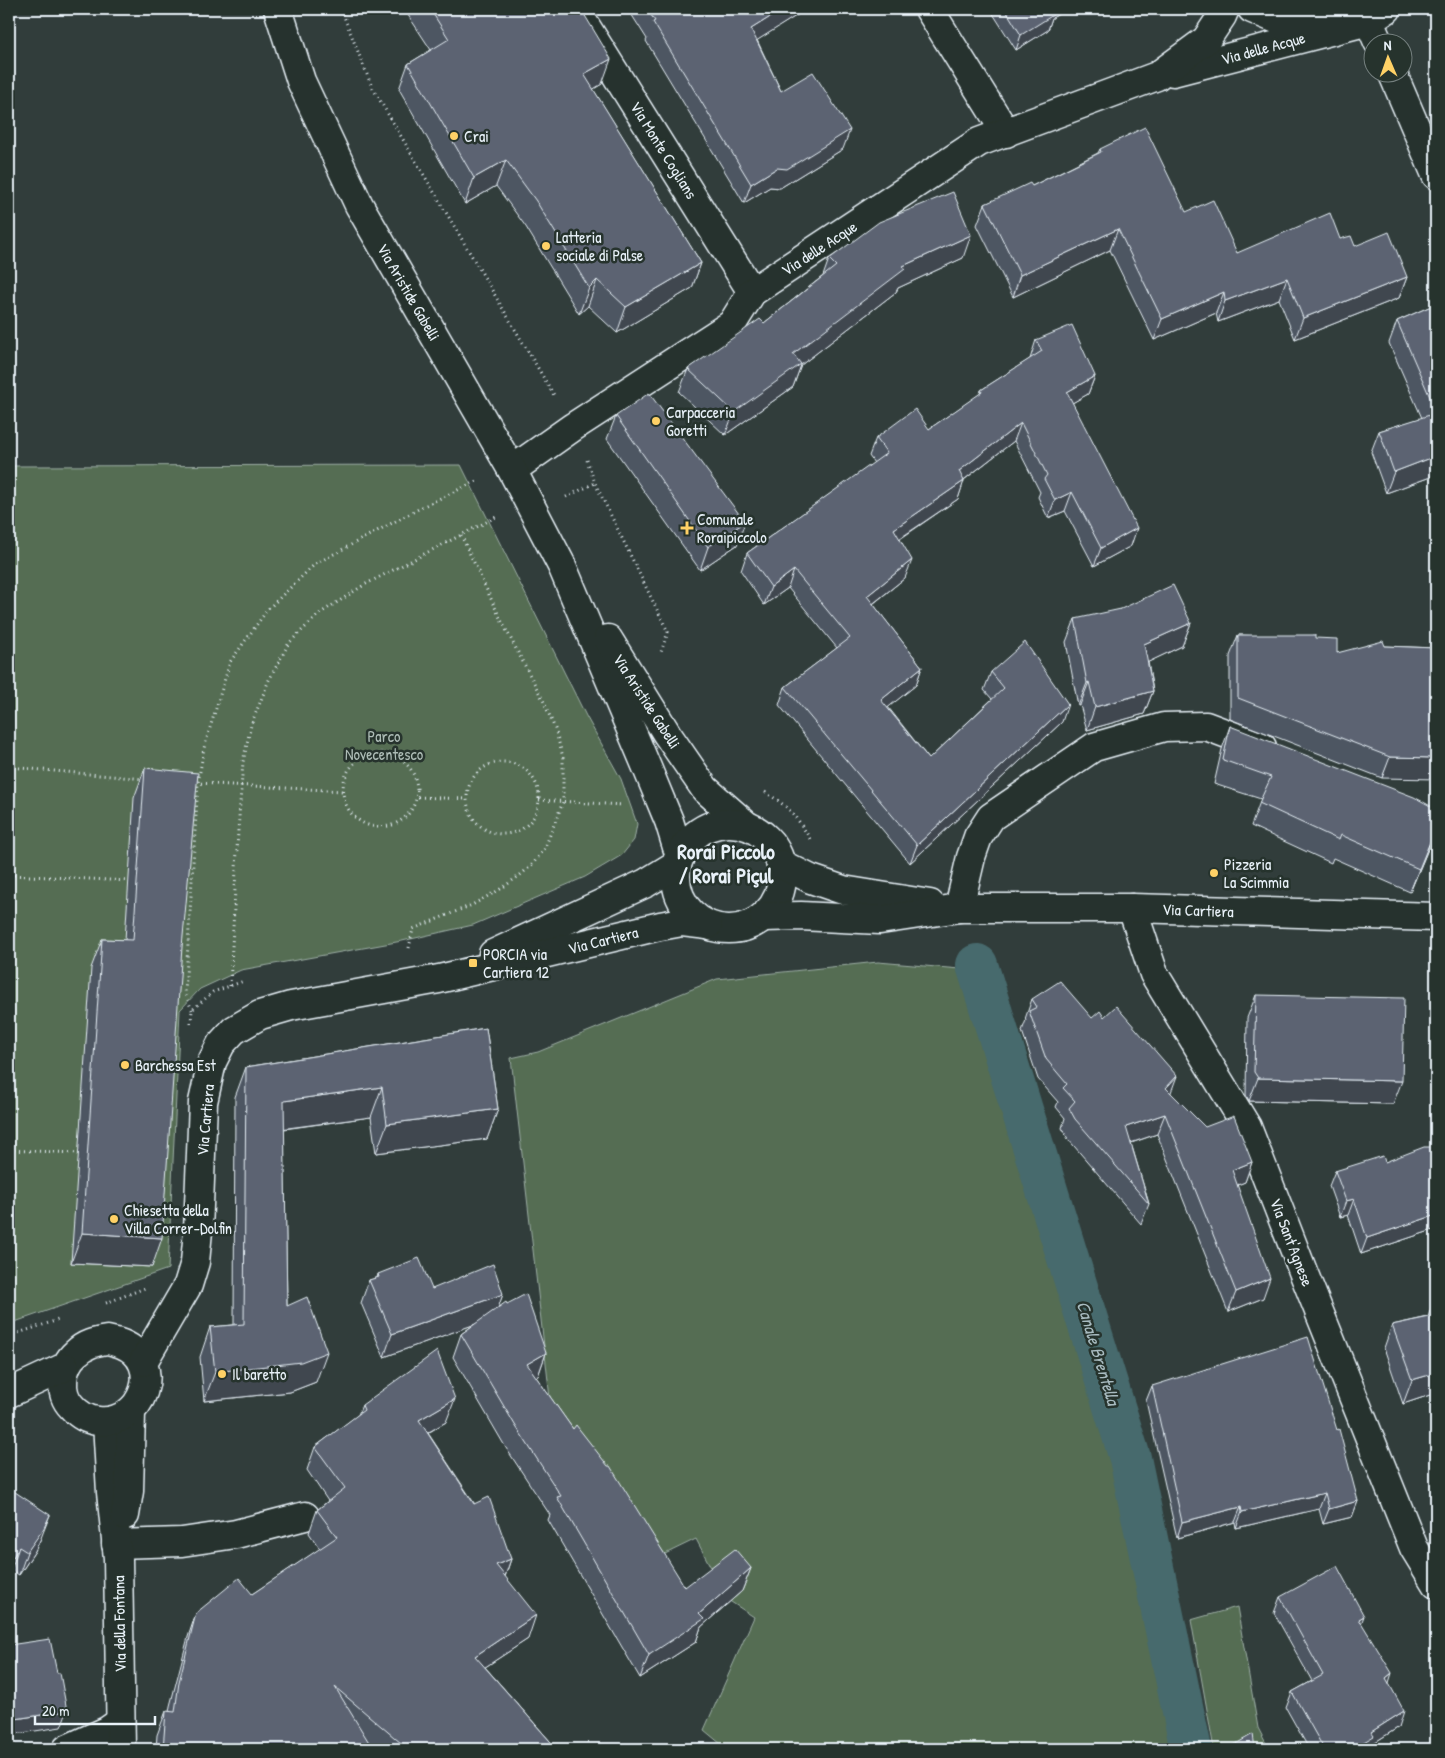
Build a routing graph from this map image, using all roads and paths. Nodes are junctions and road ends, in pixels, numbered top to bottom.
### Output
1 (278, 9) edge
2 (341, 9) edge
3 (575, 9) edge
4 (929, 9) edge
5 (1225, 9) edge
6 (1252, 9) edge
7 (1378, 24) edge
8 (1157, 76) junction
9 (1396, 82) edge
10 (1006, 132) junction
11 (1436, 175) edge
12 (752, 292) junction
13 (557, 400) dead end
14 (586, 456) dead end
15 (512, 470) junction
16 (482, 479) dead end
17 (501, 514) dead end
18 (461, 535) junction
19 (562, 566) junction
20 (659, 659) dead end
21 (1286, 757) edge
22 (9, 767) edge
23 (151, 779) edge
24 (189, 782) edge
25 (198, 783) junction
26 (242, 785) junction
27 (758, 788) dead end
28 (342, 791) junction
29 (418, 797) junction
30 (466, 799) junction
31 (539, 800) junction
32 (563, 802) junction
33 (626, 805) dead end
34 (746, 825) junction
35 (811, 840) dead end
36 (678, 860) junction
37 (781, 864) junction
38 (9, 874) edge
39 (128, 881) dead end
40 (959, 908) junction
41 (1132, 908) junction
42 (764, 917) junction
43 (1436, 917) edge
44 (708, 925) junction
45 (418, 947) dead end
46 (409, 948) junction
47 (400, 950) dead end
48 (439, 979) junction
49 (247, 980) dead end
50 (230, 986) junction
51 (192, 1010) junction
52 (191, 1029) dead end
53 (9, 1150) edge
54 (78, 1153) dead end
55 (147, 1287) dead end
56 (101, 1305) dead end
57 (175, 1307) junction
58 (64, 1318) dead end
59 (9, 1336) edge
60 (122, 1344) junction
61 (143, 1362) junction
62 (65, 1367) junction
63 (9, 1393) edge
64 (9, 1398) edge
65 (66, 1401) junction
66 (119, 1417) junction
67 (305, 1516) dead end
68 (118, 1548) junction
69 (1436, 1584) edge
70 (120, 1722) junction
71 (67, 1749) edge
72 (121, 1749) edge

1 - 15 main road, Via Aristide Gabelli
2 - 13 path
3 - 12 main road, Via Monte Coglians
4 - 10 main road
5 - 8 main road, Via delle Acque
6 - 7 main road, Via delle Acque
7 - 8 main road, Via delle Acque
8 - 10 main road, Via delle Acque
9 - 11 main road
10 - 12 main road, Via delle Acque
12 - 15 main road, Via delle Acque
14 - 20 path
15 - 19 main road, Via Aristide Gabelli
16 - 25 path
17 - 18 path
18 - 26 path
18 - 32 path
19 - 34 main road, Via Aristide Gabelli
19 - 36 main road, Via Aristide Gabelli
21 - 40 main road
22 - 23 path
24 - 25 path
25 - 26 path
25 - 51 path
26 - 28 path
26 - 50 path
27 - 35 path
28 - 29 path
28 - 29 path
29 - 30 path
30 - 31 path
30 - 31 path
31 - 32 path
32 - 33 path
32 - 46 path
34 - 36 main road, Via Cartiera
34 - 37 main road
36 - 44 main road, Via Cartiera
36 - 48 main road, Via Cartiera
37 - 40 main road, Via Cartiera
37 - 42 main road
38 - 39 path
40 - 41 main road, Via Cartiera
40 - 42 main road, Via Cartiera
41 - 43 main road, Via Cartiera
41 - 69 main road, Via Sant'Agnese
42 - 44 main road, Via Cartiera
44 - 48 main road, Via Cartiera
45 - 46 path
46 - 47 path
48 - 57 main road, Via Cartiera
49 - 50 path
50 - 51 path
51 - 52 path
53 - 54 path
55 - 56 path
57 - 60 main road
57 - 61 main road, Via Cartiera
58 - 59 path
60 - 61 main road
60 - 62 main road
61 - 66 main road
62 - 63 main road
62 - 65 main road
64 - 65 main road
65 - 66 main road
66 - 68 main road, Via della Fontana
67 - 68 main road
68 - 70 main road, Via della Fontana
70 - 71 main road
70 - 72 main road, Via della Fontana

